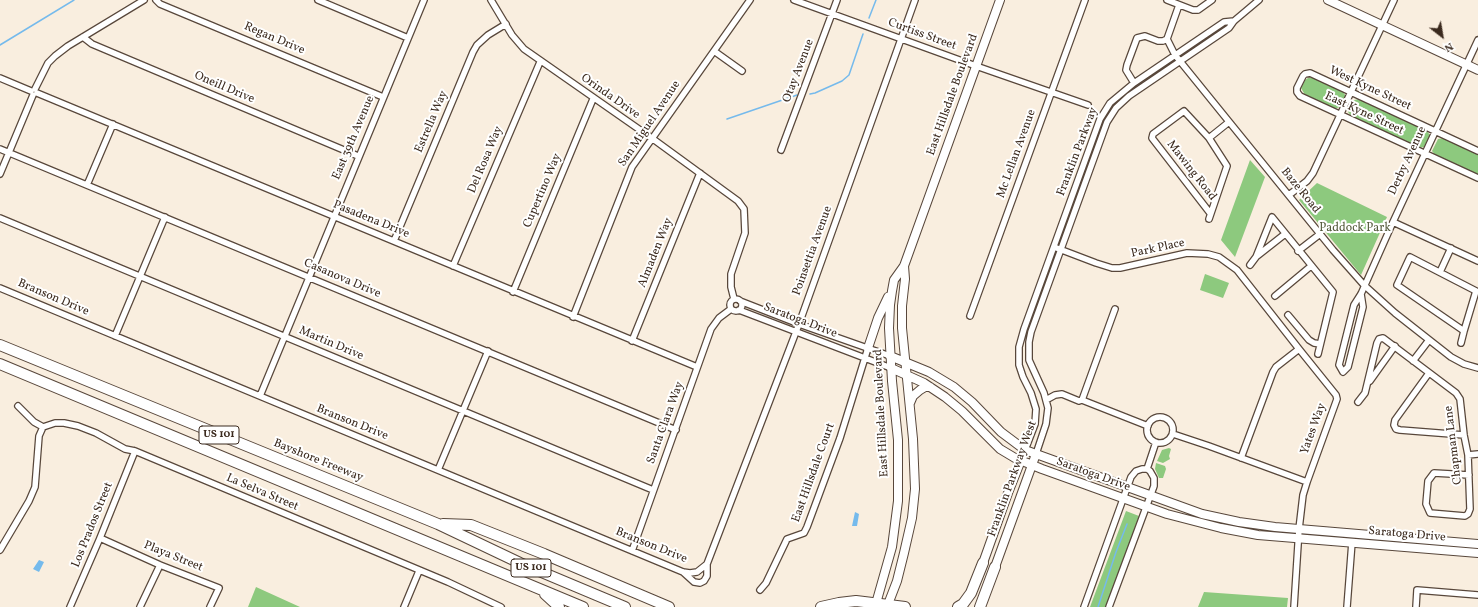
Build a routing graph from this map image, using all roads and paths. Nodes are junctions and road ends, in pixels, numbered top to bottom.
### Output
1 (144, 0) edge
2 (156, 0) edge
3 (318, 0) edge
4 (424, 0) edge
5 (491, 0) edge
6 (750, 0) edge
7 (794, 0) edge
8 (837, 0) edge
9 (915, 0) edge
10 (1000, 0) edge
11 (1085, 0) edge
12 (1167, 0) edge
13 (1205, 0) edge
14 (1212, 0) edge
15 (1259, 0) edge
16 (1328, 0) edge
17 (1394, 0) edge
18 (1179, 5) junction
19 (1202, 7) junction
20 (832, 14) junction
21 (1234, 21) junction
22 (506, 24) junction
23 (1382, 24) junction
24 (83, 37) junction
25 (408, 38) junction
26 (901, 38) junction
27 (1167, 39) junction
28 (1478, 40) edge
29 (714, 51) junction
30 (1175, 55) junction
31 (1180, 61) junction
32 (540, 62) junction
33 (1466, 65) junction
34 (976, 66) junction
35 (1478, 70) edge
36 (742, 71) dead end
37 (0, 78) edge
38 (1300, 81) joint
39 (1134, 83) junction
40 (34, 92) junction
41 (1052, 92) junction
42 (1351, 92) junction
43 (384, 97) junction
44 (594, 99) junction
45 (1088, 105) dead end
46 (1341, 115) junction
47 (1229, 122) junction
48 (113, 124) junction
49 (1434, 131) junction
50 (1209, 138) junction
51 (653, 139) junction
52 (0, 149) edge
53 (781, 150) dead end
54 (1478, 151) edge
55 (9, 152) junction
56 (1424, 154) junction
57 (358, 156) junction
58 (700, 173) junction
59 (0, 174) edge
60 (1478, 178) edge
61 (87, 185) junction
62 (1289, 195) junction
63 (165, 217) junction
64 (334, 217) junction
65 (0, 218) edge
66 (1392, 222) junction
67 (1285, 234) junction
68 (1320, 234) junction
69 (1058, 237) joint
70 (1065, 240) joint
71 (394, 241) junction
72 (1054, 247) junction
73 (1452, 248) junction
74 (1061, 250) junction
75 (1298, 251) junction
76 (1256, 257) junction
77 (1478, 261) edge
78 (1250, 265) dead end
79 (453, 266) junction
80 (904, 266) junction
81 (1311, 266) junction
82 (1440, 272) junction
83 (140, 276) junction
84 (309, 277) junction
85 (1364, 285) junction
86 (0, 288) edge
87 (892, 291) junction
88 (513, 292) junction
89 (1361, 294) junction
90 (1275, 296) dead end
91 (737, 300) junction
92 (1115, 308) dead end
93 (731, 309) junction
94 (739, 310) junction
95 (1288, 315) dead end
96 (970, 316) dead end
97 (573, 317) junction
98 (799, 324) junction
99 (1464, 331) junction
100 (796, 332) junction
101 (115, 336) junction
102 (284, 337) junction
103 (1429, 340) junction
104 (632, 341) junction
105 (1320, 344) junction
106 (1461, 344) dead end
107 (0, 345) edge
108 (1395, 346) junction
109 (868, 348) junction
110 (1299, 349) junction
111 (488, 351) junction
112 (1318, 354) dead end
113 (890, 356) junction
114 (864, 358) junction
115 (1413, 361) junction
116 (905, 362) junction
117 (0, 364) edge
118 (697, 367) junction
119 (891, 368) junction
120 (1478, 368) edge
121 (906, 374) junction
122 (1429, 374) junction
123 (1368, 382) junction
124 (930, 387) junction
125 (260, 396) junction
126 (1046, 400) junction
127 (1082, 400) junction
128 (1358, 402) dead end
129 (910, 404) junction
130 (18, 406) dead end
131 (463, 411) junction
132 (1148, 426) junction
133 (43, 427) junction
134 (676, 430) junction
135 (1173, 434) junction
136 (1464, 435) junction
137 (1156, 442) junction
138 (1025, 450) junction
139 (135, 451) junction
140 (1036, 454) junction
141 (1478, 454) edge
142 (1468, 455) junction
143 (1241, 458) junction
144 (1021, 460) junction
145 (1032, 465) junction
146 (1147, 469) junction
147 (438, 470) junction
148 (1469, 475) junction
149 (1307, 482) junction
150 (1127, 487) junction
151 (654, 490) junction
152 (1151, 496) junction
153 (1123, 498) junction
154 (1146, 506) junction
155 (438, 524) junction
156 (1299, 529) junction
157 (100, 538) junction
158 (1299, 538) junction
159 (1352, 542) junction
160 (1478, 544) edge
161 (0, 550) edge
162 (632, 551) junction
163 (1478, 553) edge
164 (983, 563) joint
165 (160, 564) junction
166 (706, 564) junction
167 (995, 567) joint
168 (419, 571) junction
169 (683, 572) junction
170 (697, 572) joint
171 (541, 590) junction
172 (760, 590) dead end
173 (1478, 595) edge
174 (876, 605) edge
175 (888, 606) edge
176 (1087, 606) edge
177 (70, 607) edge
178 (140, 607) edge
179 (210, 607) edge
180 (404, 607) edge
181 (501, 607) edge
182 (559, 607) edge
183 (583, 607) edge
184 (625, 607) edge
185 (669, 607) edge
186 (821, 607) edge
187 (905, 607) edge
188 (958, 607) edge
189 (980, 607) edge
190 (1109, 607) edge
191 (1294, 607) edge
192 (1347, 607) edge
193 (1416, 607) edge

1 - 24 street
2 - 43 street, Regan Drive
3 - 25 street
4 - 25 street, East 39th Avenue
5 - 22 street, Orinda Drive
6 - 29 street, San Miguel Avenue
7 - 20 street, Curtiss Street
8 - 20 street, Otay Avenue
9 - 26 street, Poinsettia Avenue
10 - 34 main road, East Hillsdale Boulevard
11 - 41 street, Mc Lellan Avenue
12 - 18 street
13 - 19 street
14 - 19 street
15 - 21 street, Franklin Parkway
16 - 23 main road
17 - 23 street
18 - 19 street
18 - 27 street
20 - 26 street, Curtiss Street
20 - 53 street, Otay Avenue
21 - 30 street, Franklin Parkway
21 - 31 street, Franklin Parkway
22 - 32 street, Orinda Drive
22 - 71 street, Estrella Way
23 - 33 main road
23 - 42 street
24 - 40 street
24 - 57 street, Oneill Drive
25 - 43 street, East 39th Avenue
26 - 34 street, Curtiss Street
26 - 98 street, Poinsettia Avenue
27 - 30 street, Baze Road
27 - 39 street
28 - 33 street, Derby Avenue
29 - 36 street
29 - 51 street, San Miguel Avenue
30 - 31 street, Baze Road
30 - 39 street, Franklin Parkway
31 - 47 street, Baze Road
31 - 70 street, Franklin Parkway
32 - 44 street, Orinda Drive
32 - 79 street, Del Rosa Way
33 - 35 main road
33 - 49 street, Derby Avenue
34 - 41 street, Curtiss Street
34 - 80 main road, East Hillsdale Boulevard
37 - 40 street, Pasadena Drive
38 - 42 street, West Kyne Street
38 - 46 street, East Kyne Street
39 - 69 street, Franklin Parkway
40 - 48 street, Pasadena Drive
40 - 55 street
41 - 45 street, Curtiss Street
41 - 96 street, Mc Lellan Avenue
42 - 46 street
42 - 49 street, West Kyne Street
43 - 57 street, East 39th Avenue
44 - 51 street, Orinda Drive
44 - 88 street, Cupertino Way
46 - 56 street, East Kyne Street
46 - 62 street
47 - 50 street
47 - 62 street, Baze Road
48 - 61 street
48 - 64 street, Pasadena Drive
49 - 54 street, West Kyne Street
49 - 56 street, Derby Avenue
50 - 50 street, Mawing Road
51 - 58 street, Orinda Drive
51 - 97 street, San Miguel Avenue
52 - 55 street, Casanova Drive
55 - 59 street
55 - 61 street, Casanova Drive
56 - 60 street, East Kyne Street
56 - 66 street, Derby Avenue
57 - 64 street, East 39th Avenue
58 - 91 street, Orinda Drive
58 - 104 street, Almaden Way
61 - 63 street, Casanova Drive
62 - 68 street, Baze Road
63 - 83 street
63 - 84 street, Casanova Drive
64 - 71 street, Pasadena Drive
64 - 84 street, East 39th Avenue
65 - 83 street, Martin Drive
66 - 73 street
66 - 85 street, Derby Avenue
67 - 75 street
67 - 76 street
67 - 76 street
68 - 75 street
68 - 85 street, Baze Road
69 - 72 street, Franklin Parkway West
70 - 74 street, Franklin Parkway West
71 - 79 street, Pasadena Drive
72 - 74 street, Park Place
72 - 138 street, Franklin Parkway West
73 - 77 street
73 - 82 street
74 - 110 street, Park Place
74 - 126 street, Franklin Parkway West
75 - 81 street
76 - 78 street
79 - 88 street, Pasadena Drive
80 - 87 main road, East Hillsdale Boulevard
80 - 116 main road, East Hillsdale Boulevard
81 - 90 street
81 - 105 street
82 - 99 street
82 - 99 street
83 - 101 street
83 - 102 street, Martin Drive
84 - 102 street, East 39th Avenue
84 - 111 street, Casanova Drive
85 - 89 street, Derby Avenue
85 - 103 street, Baze Road
86 - 101 street, Branson Drive
87 - 109 main road
87 - 113 main road, East Hillsdale Boulevard
88 - 97 street, Pasadena Drive
89 - 89 street, Derby Avenue
91 - 93 street
91 - 94 street
91 - 98 street, Saratoga Drive
92 - 127 street
93 - 94 street
93 - 118 street, Santa Clara Way
94 - 100 street, Saratoga Drive
95 - 105 street
97 - 104 street, Pasadena Drive
98 - 100 street, Poinsettia Avenue
98 - 109 street, Saratoga Drive
99 - 106 street
100 - 114 street, Saratoga Drive
100 - 166 street, Poinsettia Avenue
101 - 125 street, Branson Drive
102 - 125 street, East 39th Avenue
102 - 131 street, Martin Drive
103 - 115 street
103 - 120 street, Baze Road
104 - 118 street, Pasadena Drive
105 - 112 street
107 - 155 highway, Bayshore Freeway / US 101
108 - 115 street, Chapman Lane
108 - 123 street
108 - 123 street, Chapman Lane
109 - 113 street, Saratoga Drive
109 - 114 street, East Hillsdale Court
110 - 143 street
110 - 149 street, Yates Way
111 - 131 street
111 - 134 street, Casanova Drive
113 - 116 main road, Saratoga Drive
113 - 119 main road, East Hillsdale Boulevard
114 - 119 street, Saratoga Drive
114 - 172 street, East Hillsdale Court
115 - 122 street, Chapman Lane
116 - 121 main road, East Hillsdale Boulevard
116 - 138 main road, Saratoga Drive
117 - 171 highway, US 101
118 - 134 street, Santa Clara Way
119 - 121 main road, Saratoga Drive
119 - 174 main road, East Hillsdale Boulevard
121 - 124 main road, Saratoga Drive
121 - 129 main road, East Hillsdale Boulevard
122 - 136 street, Chapman Lane
122 - 136 street
123 - 128 street
124 - 129 main road
124 - 144 main road, Saratoga Drive
125 - 147 street, Branson Drive
126 - 127 street
126 - 140 street, Franklin Parkway West
127 - 132 street
129 - 175 main road, East Hillsdale Boulevard
130 - 133 street
131 - 147 street
131 - 151 street, Martin Drive
132 - 135 street
132 - 137 street
133 - 139 street, La Selva Street
133 - 161 street
134 - 151 street, Santa Clara Way
135 - 137 street
135 - 143 street
136 - 142 street, Chapman Lane
137 - 146 street
138 - 140 main road, Saratoga Drive
138 - 144 main road, Franklin Parkway West
139 - 157 street, Los Prados Street
139 - 168 street, La Selva Street
140 - 145 main road, Franklin Parkway West
140 - 150 main road, Saratoga Drive
141 - 142 street
142 - 148 street, Chapman Lane
143 - 149 street
144 - 145 main road, Saratoga Drive
144 - 164 main road, Franklin Parkway West
145 - 153 main road, Saratoga Drive
145 - 167 main road, Franklin Parkway West
146 - 150 street
146 - 152 street
147 - 162 street, Branson Drive
148 - 148 street, Chapman Lane
149 - 156 street, Yates Way
150 - 152 main road, Saratoga Drive
150 - 153 street
151 - 162 street, Santa Clara Way
152 - 154 street
152 - 156 main road, Saratoga Drive
153 - 154 main road, Saratoga Drive
153 - 176 street
154 - 158 main road, Saratoga Drive
154 - 190 street
155 - 184 highway, Bayshore Freeway / US 101
155 - 185 highway
156 - 158 street, Yates Way
156 - 160 main road, Saratoga Drive
157 - 165 street, Playa Street
157 - 177 street, Los Prados Street
158 - 159 main road, Saratoga Drive
158 - 191 street, Yates Way
159 - 163 main road, Saratoga Drive
159 - 192 street
162 - 169 street, Branson Drive
164 - 188 highway
165 - 178 street
165 - 179 street, Playa Street
166 - 169 street
166 - 170 street, Poinsettia Avenue
167 - 189 highway
168 - 180 street
168 - 181 street, La Selva Street
169 - 170 street, Branson Drive
171 - 182 highway
171 - 183 highway, US 101
173 - 193 street
174 - 175 highway
174 - 186 highway
175 - 187 highway

